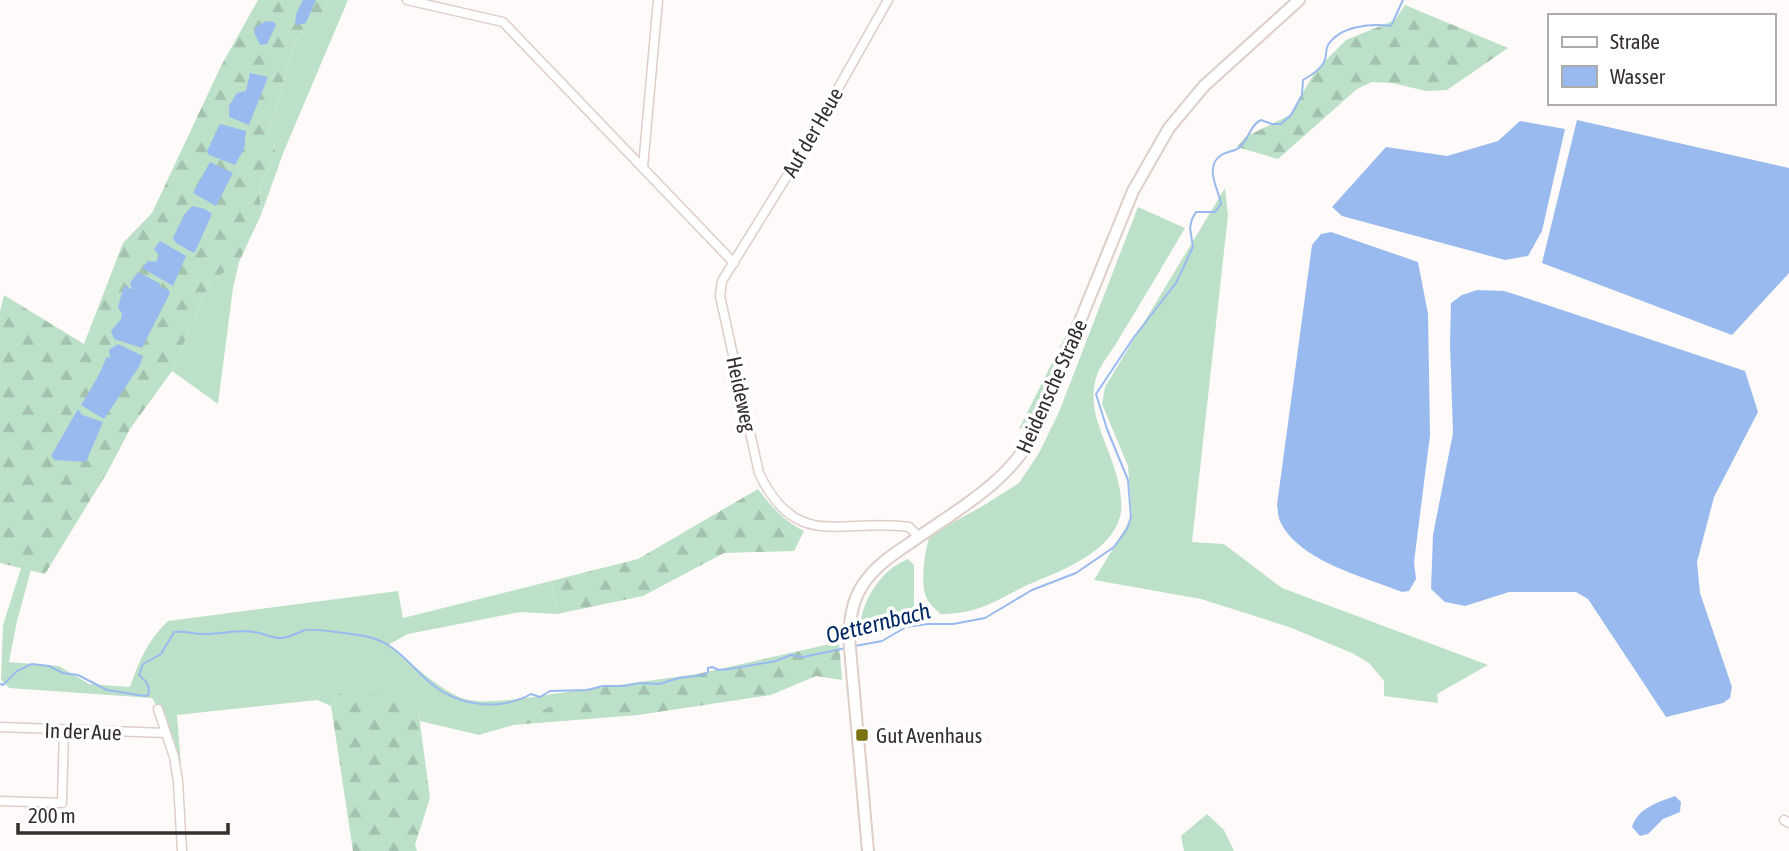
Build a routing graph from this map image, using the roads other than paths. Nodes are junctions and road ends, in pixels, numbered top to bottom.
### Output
1 (407, 0) edge
2 (658, 0) edge
3 (888, 0) edge
4 (1299, 0) edge
5 (643, 167) junction
6 (734, 263) junction
7 (919, 537) junction
8 (158, 709) dead end
9 (0, 727) edge
10 (64, 731) junction
11 (166, 733) junction
12 (0, 801) edge
13 (182, 851) edge
14 (868, 851) edge

1 - 5 street
2 - 5 street
3 - 6 street, Auf der Heue
4 - 7 main road, Heidensche Straße
5 - 6 street
6 - 7 street, Heideweg
7 - 14 main road, Heidensche Straße
8 - 11 street
9 - 10 street, In der Aue
10 - 11 street, In der Aue
10 - 12 street
11 - 13 street

